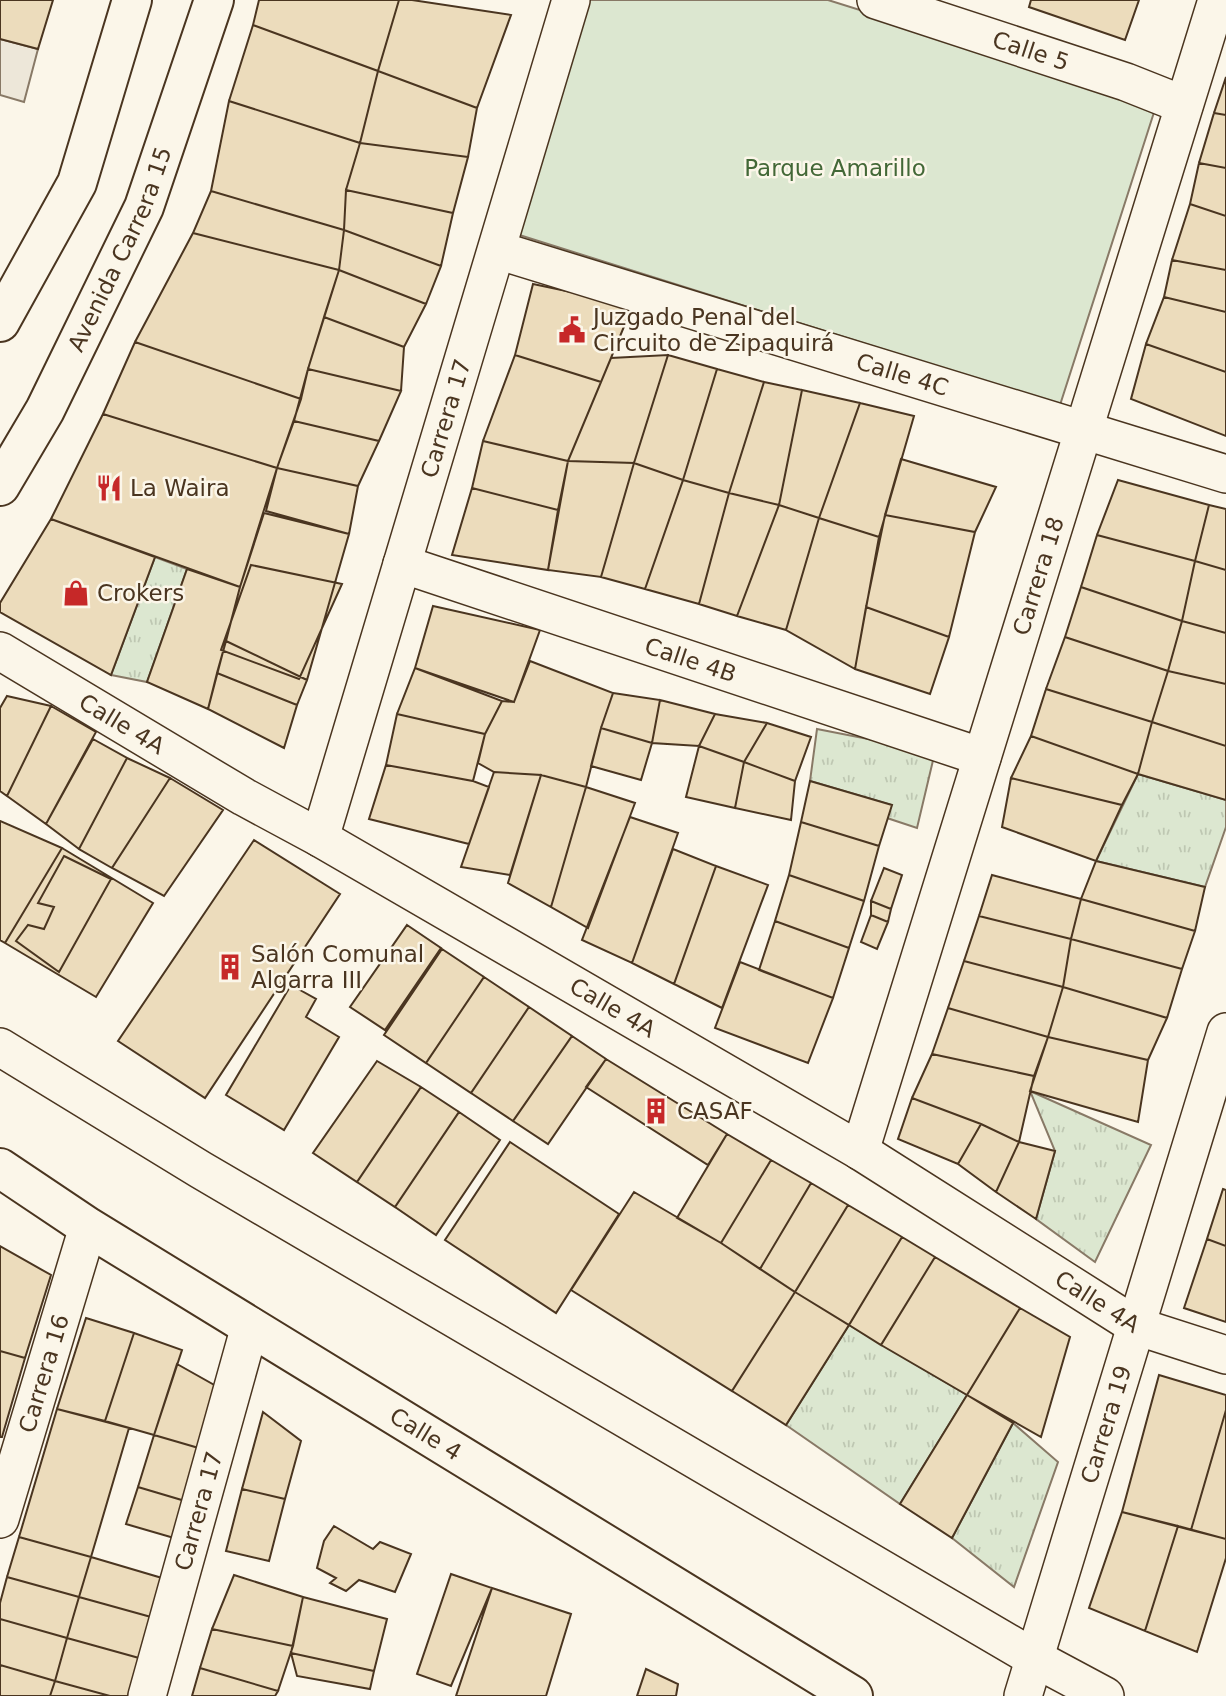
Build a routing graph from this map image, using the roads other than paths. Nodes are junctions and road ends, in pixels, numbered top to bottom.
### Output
1 (132, 0) edge
2 (214, 0) edge
3 (572, 0) edge
4 (876, 0) edge
5 (1216, 0) edge
6 (1184, 105) junction
7 (497, 250) junction
8 (0, 322) edge
9 (1083, 431) junction
10 (1226, 474) edge
11 (0, 486) edge
12 (402, 564) junction
13 (0, 651) edge
14 (982, 757) junction
15 (320, 838) junction
16 (1226, 1032) edge
17 (0, 1047) edge
18 (860, 1151) junction
19 (0, 1168) edge
20 (88, 1227) junction
21 (250, 1326) junction
22 (1136, 1326) junction
23 (1226, 1355) edge
24 (8, 1462) edge
25 (0, 1519) edge
26 (1034, 1658) junction
27 (147, 1696) edge
28 (853, 1696) edge
29 (1023, 1696) edge
30 (1105, 1696) edge

1 - 8 main road
2 - 11 main road, Avenida Carrera 15
3 - 7 street, Carrera 17
4 - 6 street, Calle 5
5 - 6 street, Carrera 18
6 - 9 street, Carrera 18
7 - 9 street, Calle 4C
7 - 12 street, Carrera 17
9 - 10 street, Calle 4C
9 - 14 street, Carrera 18
12 - 14 street, Calle 4B
12 - 15 street, Carrera 17
13 - 15 street, Calle 4A
14 - 18 street, Carrera 18
15 - 18 street, Calle 4A
16 - 22 street, Carrera 19
17 - 26 street
18 - 22 street, Calle 4A
19 - 20 main road, Calle 4
20 - 21 main road, Calle 4
20 - 24 street, Carrera 16
21 - 27 street, Carrera 17
21 - 28 main road, Calle 4
22 - 23 street, Calle 4A
22 - 26 street, Carrera 19
24 - 25 street, Carrera 16
26 - 29 street, Carrera 19
26 - 30 street

